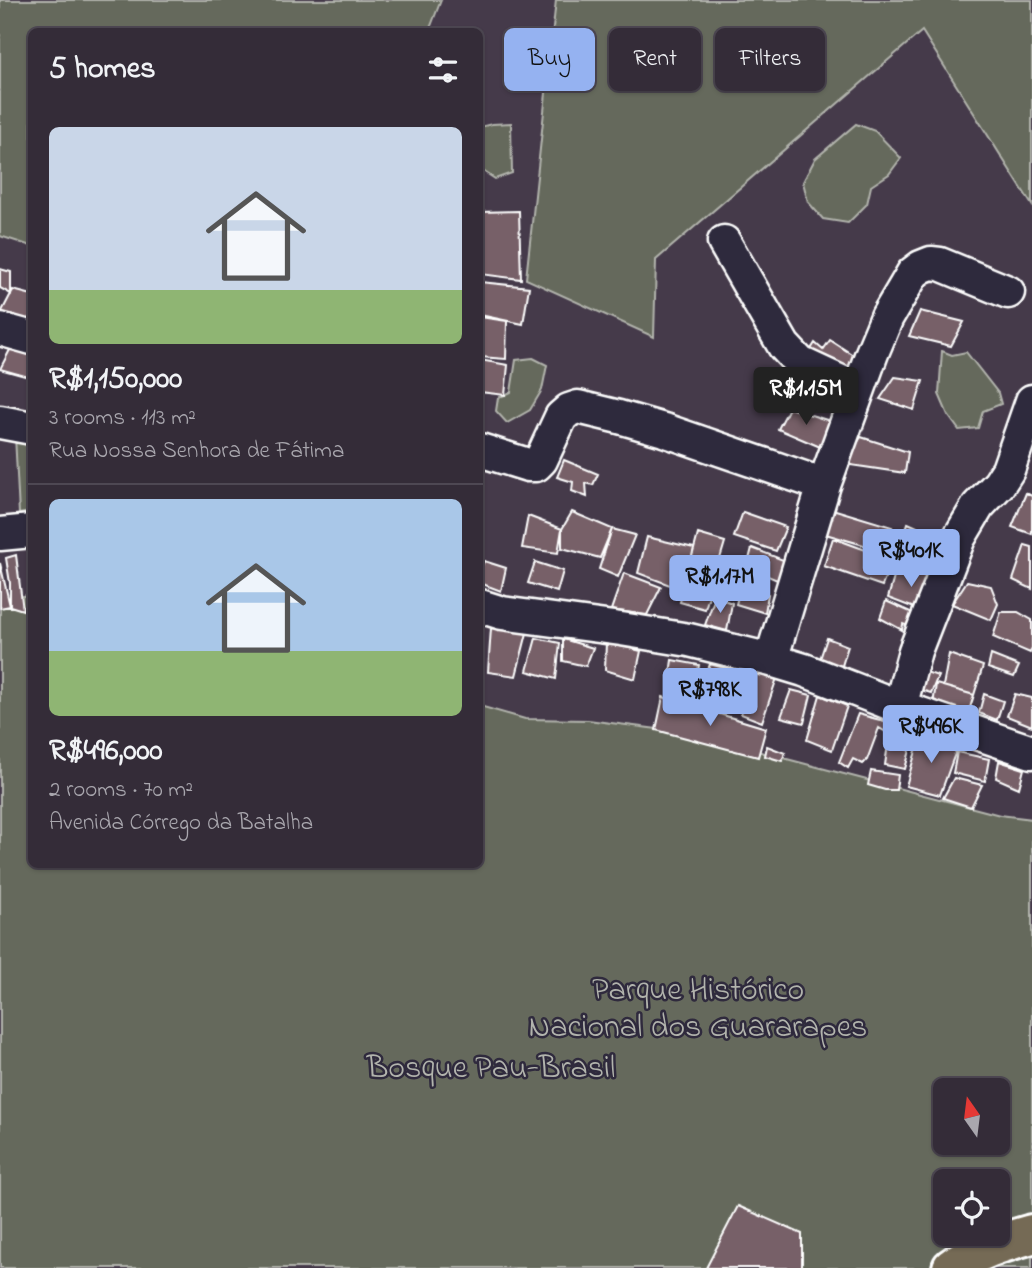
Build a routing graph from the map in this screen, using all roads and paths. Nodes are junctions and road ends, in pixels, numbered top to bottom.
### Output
1 (724, 242) dead end
2 (1008, 292) dead end
3 (0, 328) edge
4 (28, 337) edge
5 (858, 390) junction
6 (1032, 401) edge
7 (0, 422) edge
8 (28, 427) edge
9 (483, 451) edge
10 (824, 485) junction
11 (28, 531) edge
12 (0, 534) edge
13 (483, 607) edge
14 (771, 660) junction
15 (900, 707) junction
16 (1032, 752) edge
17 (1032, 1234) edge
18 (952, 1268) edge

1 - 5 street
2 - 5 street
3 - 4 street
5 - 10 street
6 - 15 street
7 - 8 street
9 - 10 street
10 - 14 street
11 - 12 street
13 - 14 street
14 - 15 street
15 - 16 street
17 - 18 main road

